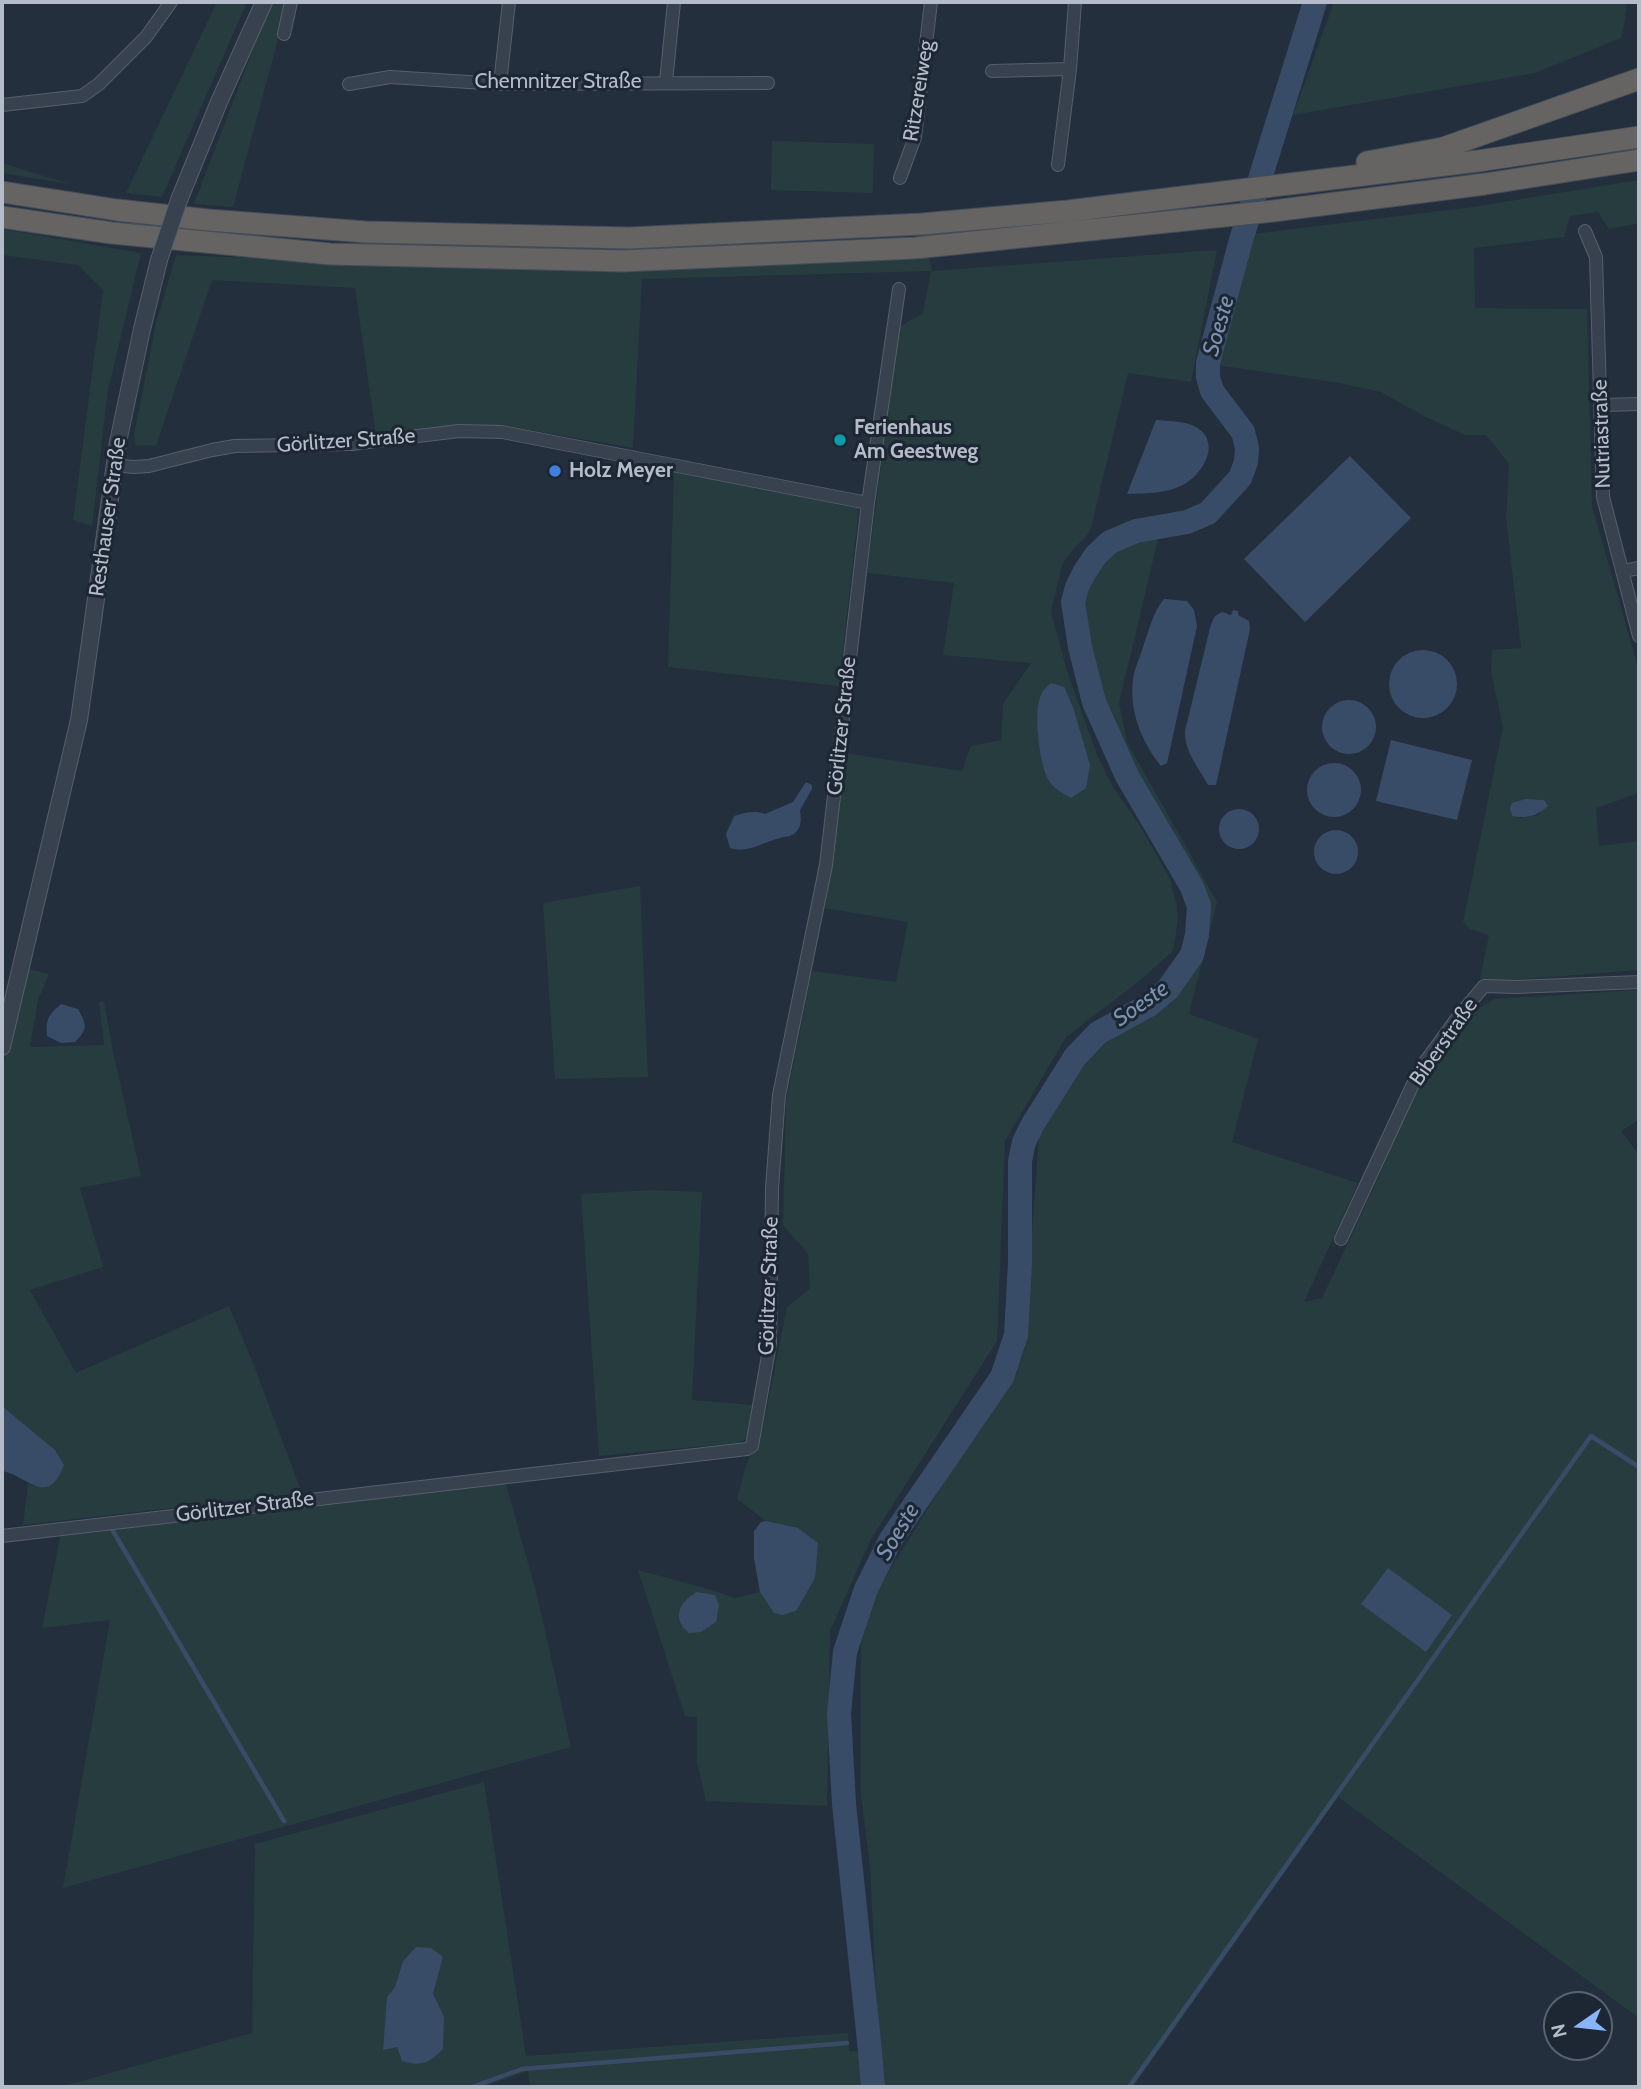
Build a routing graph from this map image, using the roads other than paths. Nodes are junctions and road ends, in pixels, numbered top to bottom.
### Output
1 (171, 2) edge
2 (264, 2) edge
3 (291, 2) edge
4 (509, 2) edge
5 (674, 2) edge
6 (931, 2) edge
7 (1075, 2) edge
8 (284, 34) dead end
9 (1070, 69) junction
10 (992, 71) dead end
11 (1639, 79) edge
12 (666, 82) junction
13 (768, 83) dead end
14 (349, 84) dead end
15 (499, 84) junction
16 (2, 105) edge
17 (1639, 136) edge
18 (1639, 160) edge
19 (1058, 165) dead end
20 (900, 178) dead end
21 (1271, 187) junction
22 (2, 191) edge
23 (2, 217) edge
24 (1585, 231) dead end
25 (899, 289) dead end
26 (1639, 404) edge
27 (1601, 405) junction
28 (114, 465) junction
29 (867, 503) junction
30 (1639, 568) edge
31 (1623, 571) junction
32 (1639, 636) edge
33 (1639, 982) edge
34 (2, 1047) edge
35 (1341, 1239) dead end
36 (2, 1536) edge

1 - 16 street
2 - 28 street, Resthauser Straße, bridge
3 - 8 street
4 - 15 street
5 - 12 street
6 - 20 street, Ritzereiweg
7 - 9 street
9 - 10 street
9 - 19 street
11 - 21 highway
12 - 13 street, Chemnitzer Straße
12 - 15 street, Chemnitzer Straße
14 - 15 street, Chemnitzer Straße
17 - 21 highway
18 - 23 highway
21 - 22 highway
24 - 27 street, Nutriastraße
25 - 29 street, Görlitzer Straße
26 - 27 street
27 - 31 street, Nutriastraße
28 - 29 street, Görlitzer Straße
28 - 34 street, Resthauser Straße
29 - 36 street, Görlitzer Straße
30 - 31 street
31 - 32 street, Nutriastraße
33 - 35 street, Biberstraße

